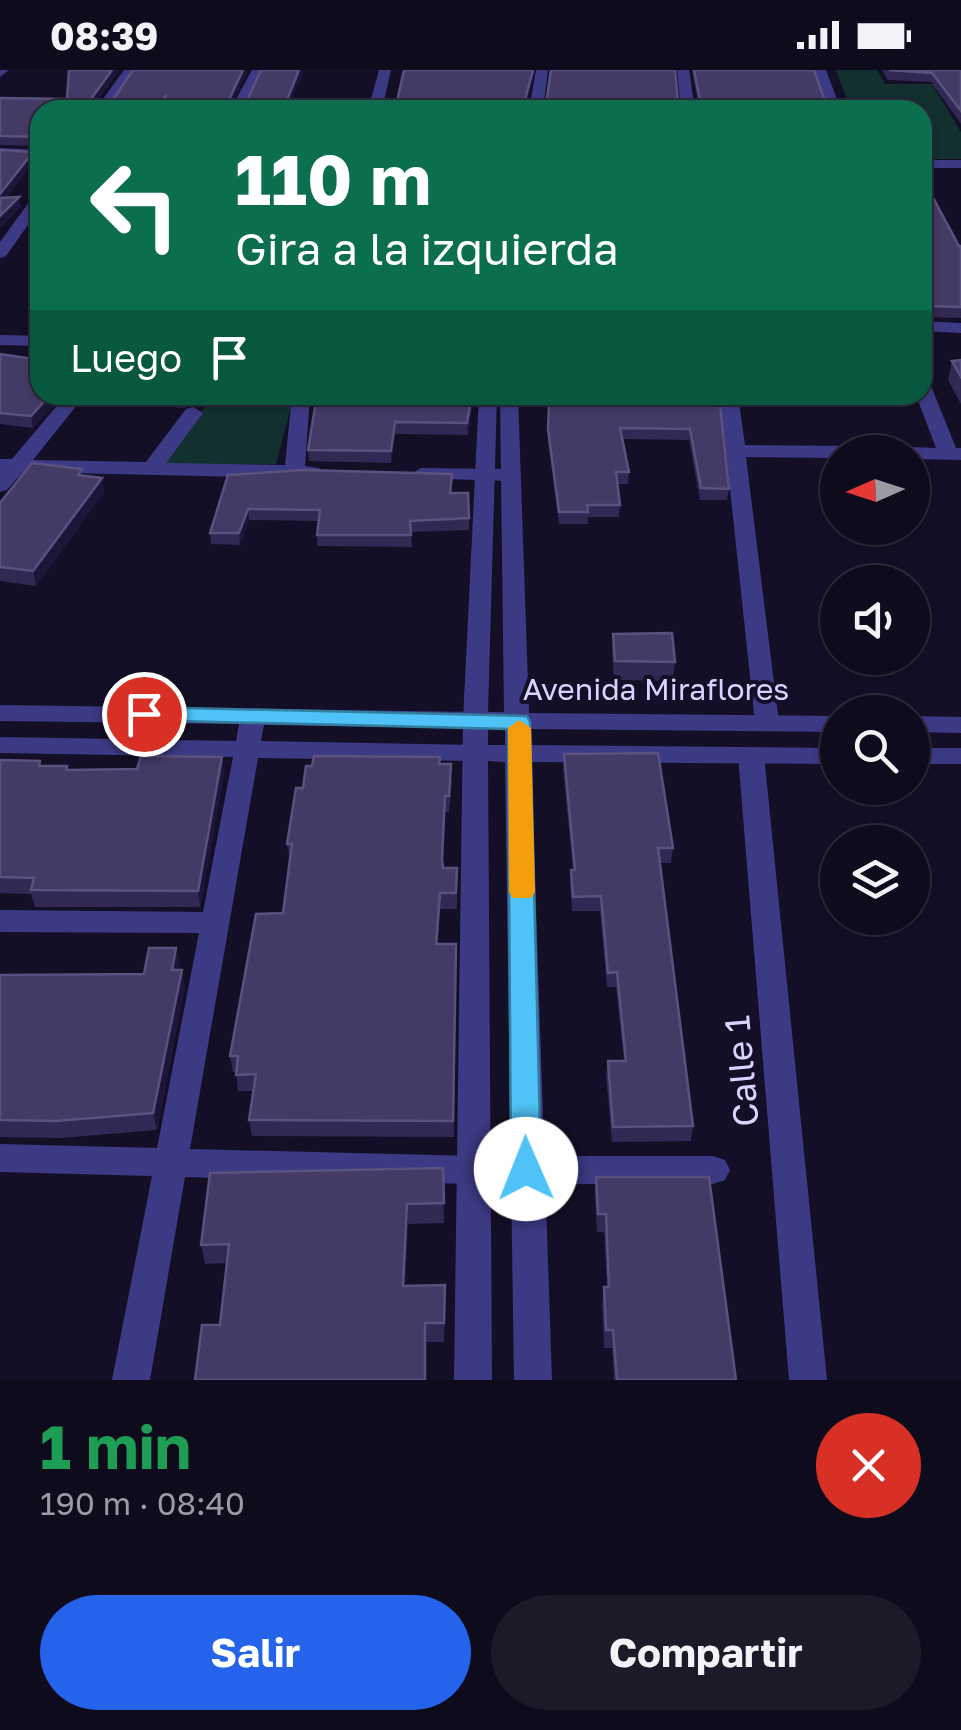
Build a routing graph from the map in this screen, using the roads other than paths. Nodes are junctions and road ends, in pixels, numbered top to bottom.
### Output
1 (130, 70) edge
2 (258, 70) edge
3 (385, 70) edge
4 (542, 70) edge
5 (683, 70) edge
6 (820, 70) edge
7 (109, 100) edge
8 (243, 100) edge
9 (378, 100) edge
10 (538, 100) edge
11 (687, 100) edge
12 (830, 100) edge
13 (0, 152) edge
14 (30, 154) edge
15 (932, 164) edge
16 (961, 164) edge
17 (30, 211) edge
18 (0, 253) edge
19 (932, 327) edge
20 (961, 328) edge
21 (0, 340) edge
22 (30, 342) edge
23 (67, 405) edge
24 (300, 405) edge
25 (488, 405) edge
26 (509, 405) edge
27 (731, 405) edge
28 (931, 405) edge
29 (193, 413) dead end
30 (738, 451) junction
31 (820, 452) edge
32 (954, 454) edge
33 (10, 465) edge
34 (151, 470) junction
35 (294, 472) junction
36 (333, 473) edge
37 (390, 474) edge
38 (487, 475) junction
39 (512, 475) junction
40 (0, 486) edge
41 (0, 713) edge
42 (253, 716) junction
43 (475, 720) junction
44 (519, 722) junction
45 (767, 724) junction
46 (820, 724) edge
47 (930, 724) edge
48 (961, 725) edge
49 (0, 746) edge
50 (246, 748) junction
51 (476, 753) junction
52 (520, 754) junction
53 (752, 755) junction
54 (820, 756) edge
55 (930, 756) edge
56 (961, 756) edge
57 (0, 921) edge
58 (217, 923) junction
59 (0, 1158) edge
60 (173, 1160) junction
61 (526, 1169) junction
62 (474, 1170) junction
63 (713, 1170) dead end
64 (131, 1380) edge
65 (473, 1380) edge
66 (533, 1380) edge
67 (808, 1380) edge

1 - 7 street
2 - 8 street
3 - 9 street
4 - 10 street
5 - 11 street
6 - 12 street
13 - 14 street
15 - 16 street
17 - 18 street
19 - 20 street
21 - 22 street
23 - 33 street
24 - 35 street
25 - 38 street
26 - 39 street
27 - 30 street
28 - 32 street
29 - 34 street
30 - 31 street
30 - 45 street
33 - 34 street
33 - 40 street
34 - 35 street
35 - 36 street
37 - 38 street
38 - 39 street
38 - 43 street
39 - 44 street
41 - 42 street, Avenida Miraflores
42 - 43 street, Avenida Miraflores
42 - 50 street
43 - 44 street, Avenida Miraflores
43 - 51 street
44 - 45 street, Avenida Miraflores
44 - 52 street
45 - 46 street, Avenida Miraflores
47 - 48 street
49 - 50 street
50 - 51 street
50 - 58 street
51 - 52 street
51 - 62 street
52 - 53 street
52 - 61 street
53 - 54 street
53 - 67 street, Calle 1
55 - 56 street
57 - 58 street
58 - 60 street
59 - 60 street
60 - 62 street
60 - 64 street
61 - 62 street
61 - 63 street
61 - 66 street
62 - 65 street

